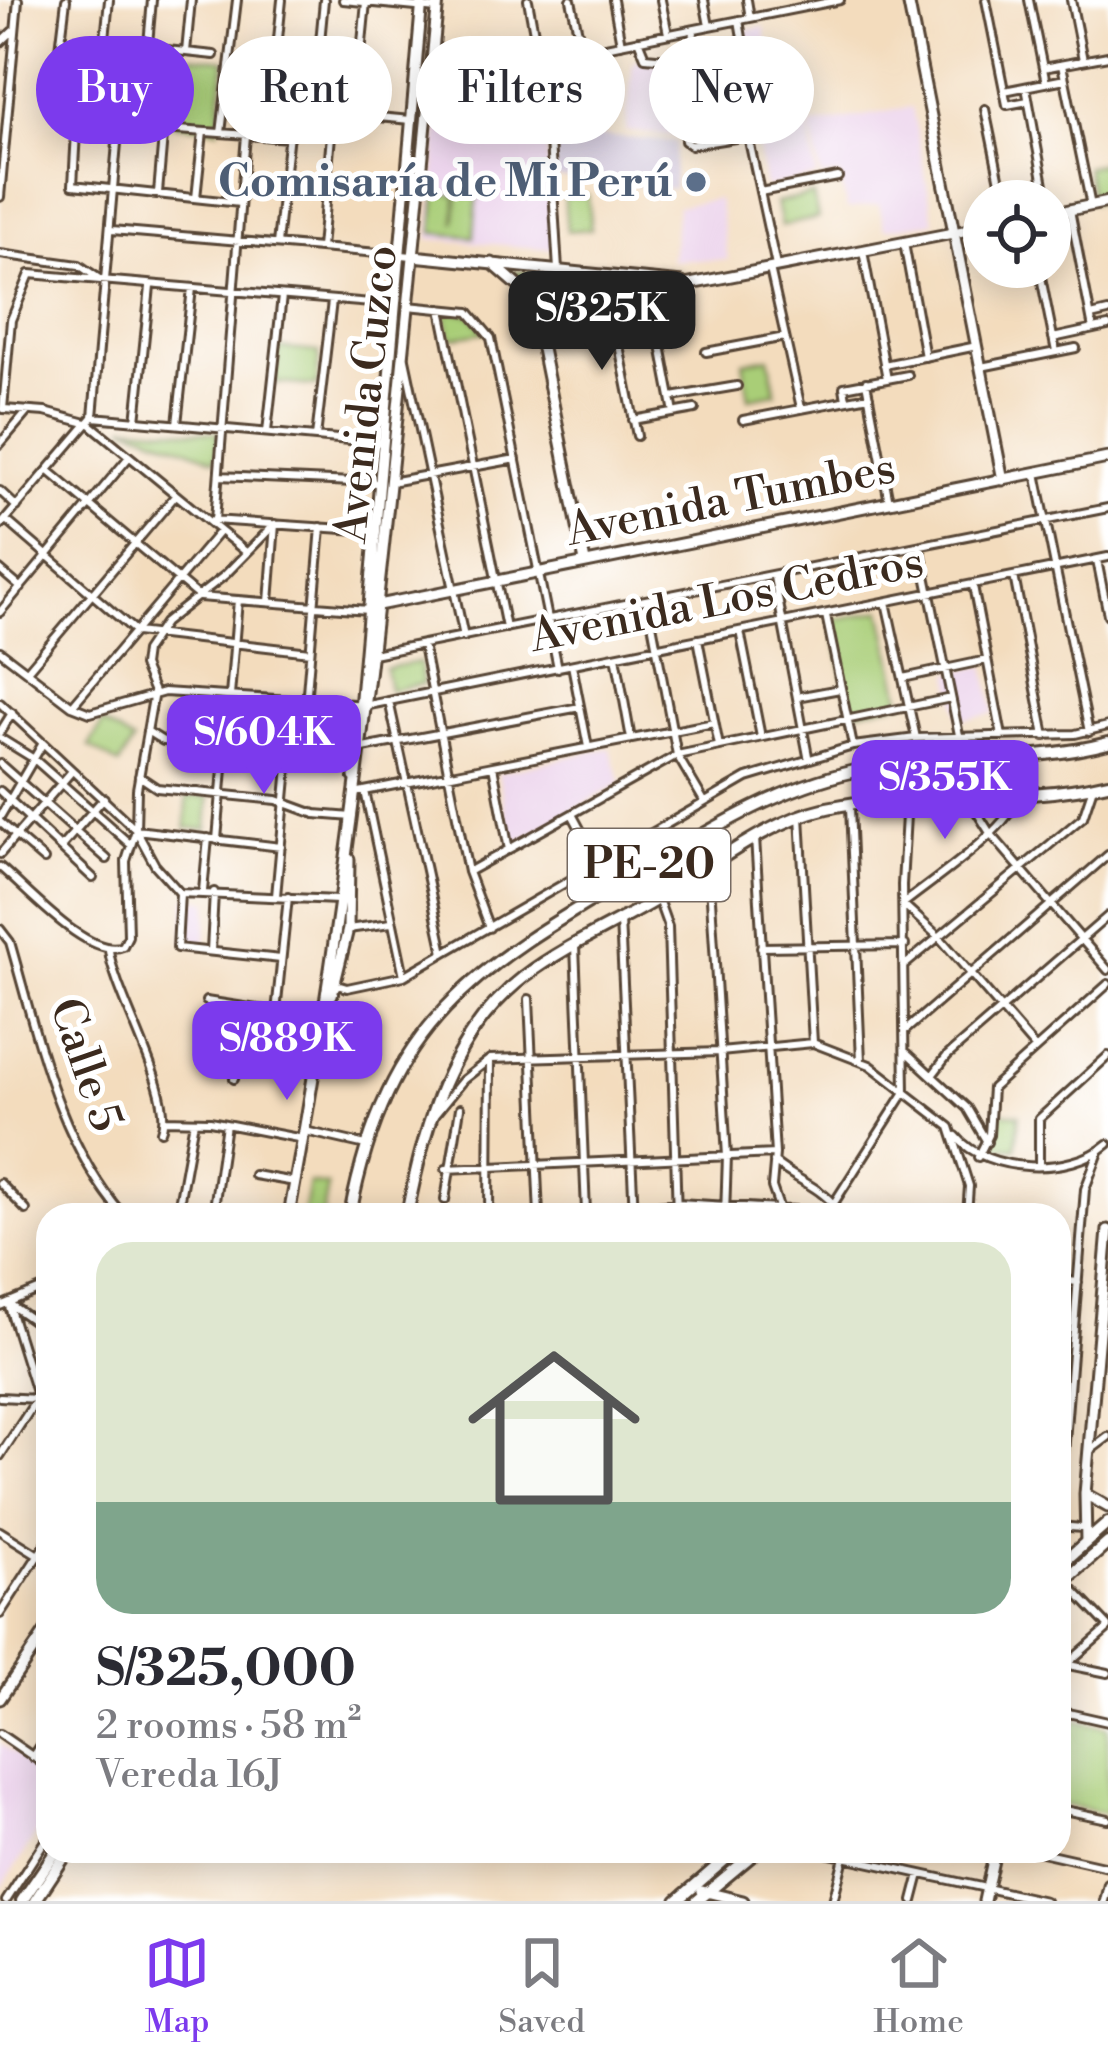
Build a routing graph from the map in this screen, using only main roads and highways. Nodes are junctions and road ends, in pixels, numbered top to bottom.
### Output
1 (1108, 742) edge
2 (1108, 783) edge
3 (353, 1203) edge
4 (409, 1203) edge
5 (1108, 1523) edge
6 (1108, 1543) edge
7 (1071, 1555) edge
8 (1071, 1575) edge
9 (48, 1863) edge
10 (60, 1863) edge
11 (724, 1863) edge
12 (740, 1863) edge
13 (692, 1897) edge
14 (22, 1901) edge
15 (35, 1901) edge

1 - 3 main road, PE-20
2 - 4 main road, PE-20
5 - 7 main road
6 - 8 main road
9 - 14 main road
10 - 15 main road
11 - 13 main road
12 - 13 main road

